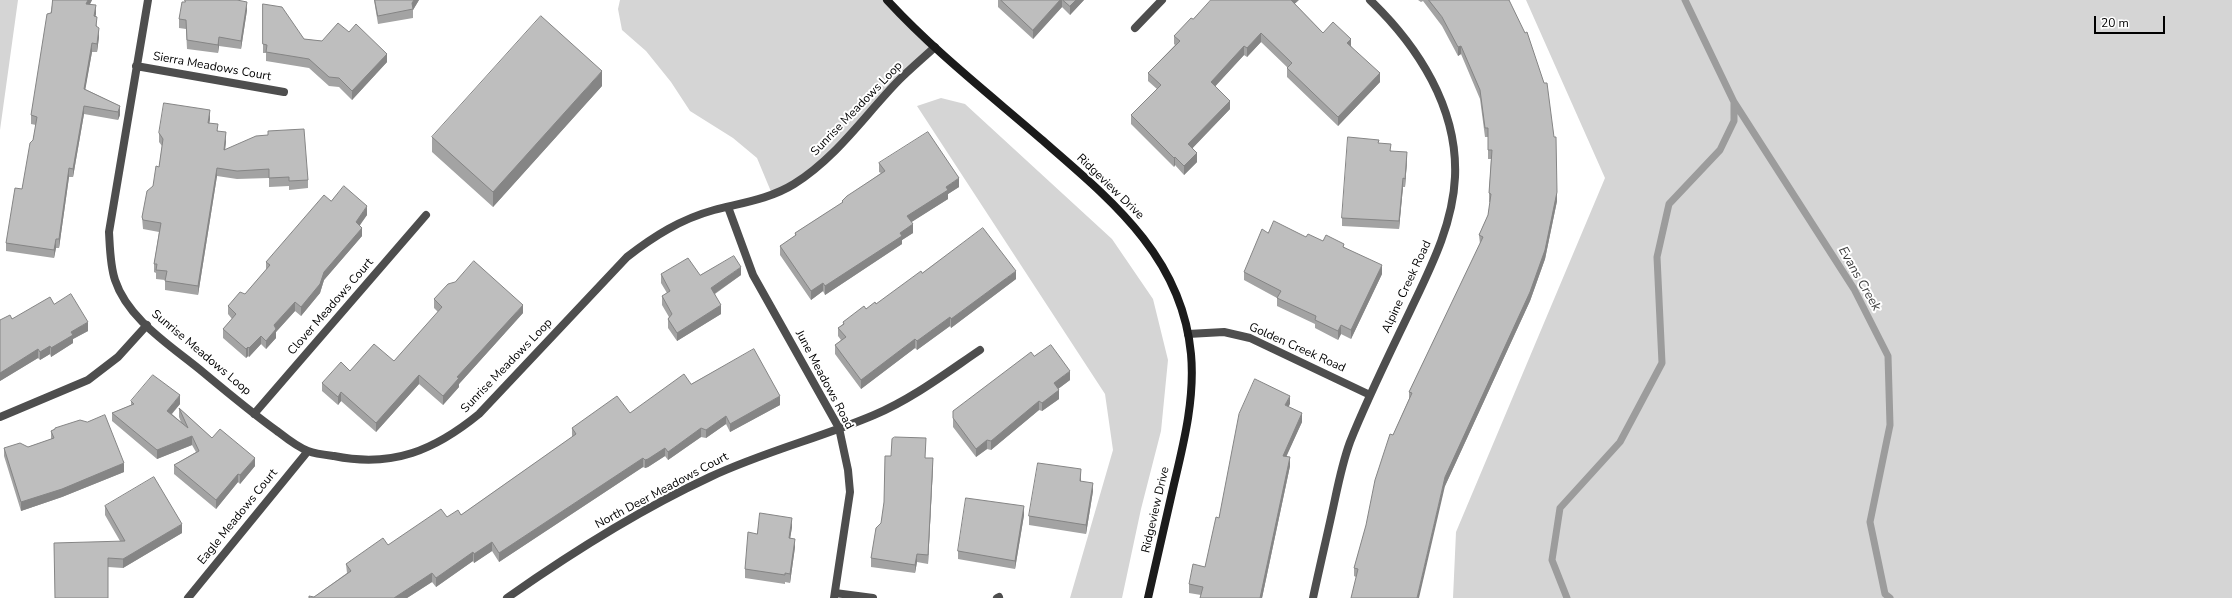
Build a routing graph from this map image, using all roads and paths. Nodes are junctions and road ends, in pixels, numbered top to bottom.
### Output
1 (148, 0) edge
2 (887, 0) edge
3 (1162, 0) edge
4 (1370, 0) edge
5 (1135, 28) dead end
6 (935, 48) junction
7 (136, 66) junction
8 (284, 92) dead end
9 (728, 208) junction
10 (426, 215) dead end
11 (147, 325) junction
12 (1188, 334) junction
13 (980, 350) dead end
14 (1370, 395) junction
15 (254, 414) junction
16 (0, 418) edge
17 (838, 428) junction
18 (308, 451) junction
19 (834, 595) edge
20 (188, 598) edge
21 (508, 598) edge
22 (873, 598) edge
23 (1148, 598) edge
24 (1313, 598) edge

1 - 7 street, Sunrise Meadows Loop
2 - 6 street, Ridgeview Drive
3 - 5 street
4 - 14 street, Alpine Creek Road
6 - 9 street, Sunrise Meadows Loop
6 - 12 street, Ridgeview Drive
7 - 8 street, Sierra Meadows Court
7 - 11 street, Sunrise Meadows Loop
9 - 17 street, June Meadows Road
9 - 18 street, Sunrise Meadows Loop
10 - 15 street, Clover Meadows Court
11 - 15 street, Sunrise Meadows Loop
11 - 16 street
12 - 14 street, Golden Creek Road
12 - 23 street, Ridgeview Drive
13 - 17 street, North Deer Meadows Court
14 - 24 street, Alpine Creek Road
15 - 18 street, Sunrise Meadows Loop
17 - 19 street, June Meadows Road
17 - 21 street, North Deer Meadows Court
18 - 20 street, Eagle Meadows Court
19 - 22 street

